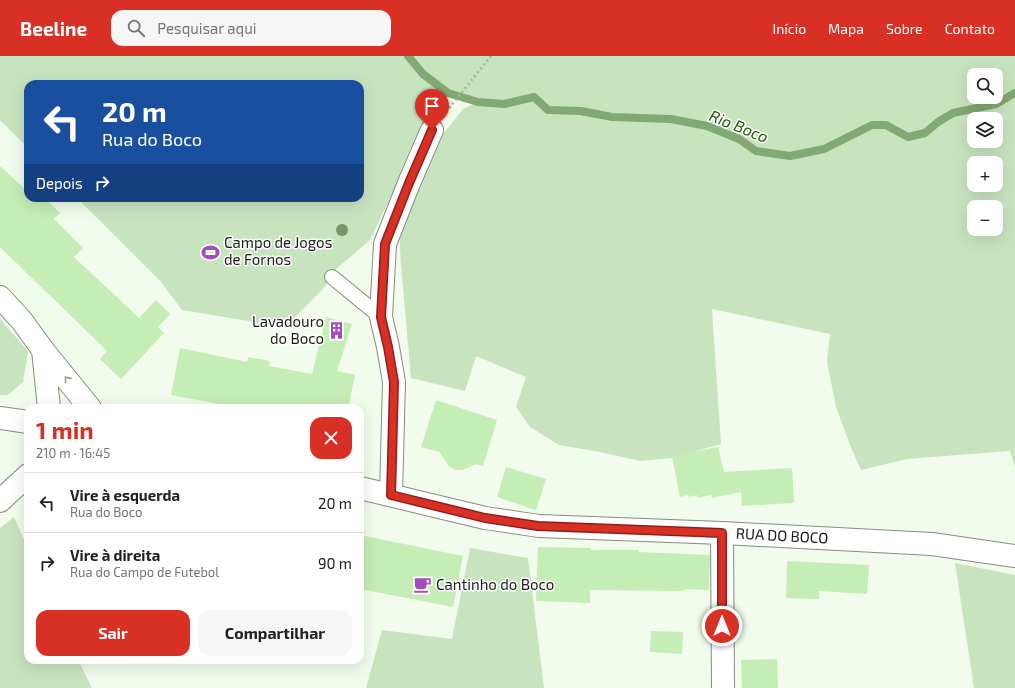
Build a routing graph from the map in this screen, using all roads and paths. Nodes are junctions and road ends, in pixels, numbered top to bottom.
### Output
1 (491, 56) edge
2 (448, 110) dead end
3 (432, 130) dead end
4 (332, 277) dead end
5 (0, 297) edge
6 (381, 317) junction
7 (44, 350) junction
8 (49, 404) edge
9 (87, 404) edge
10 (0, 418) edge
11 (24, 421) edge
12 (24, 479) edge
13 (364, 489) edge
14 (391, 495) junction
15 (0, 501) edge
16 (722, 533) junction
17 (1015, 556) edge
18 (723, 688) edge

1 - 2 path
3 - 6 street
4 - 6 lane
5 - 7 street
6 - 14 street
7 - 8 street
9 -> 7 street
10 - 11 street
12 - 15 street
13 - 14 street, RUA DO BOCO
14 - 16 street, RUA DO BOCO
16 - 17 street, RUA DO BOCO
16 - 18 street

